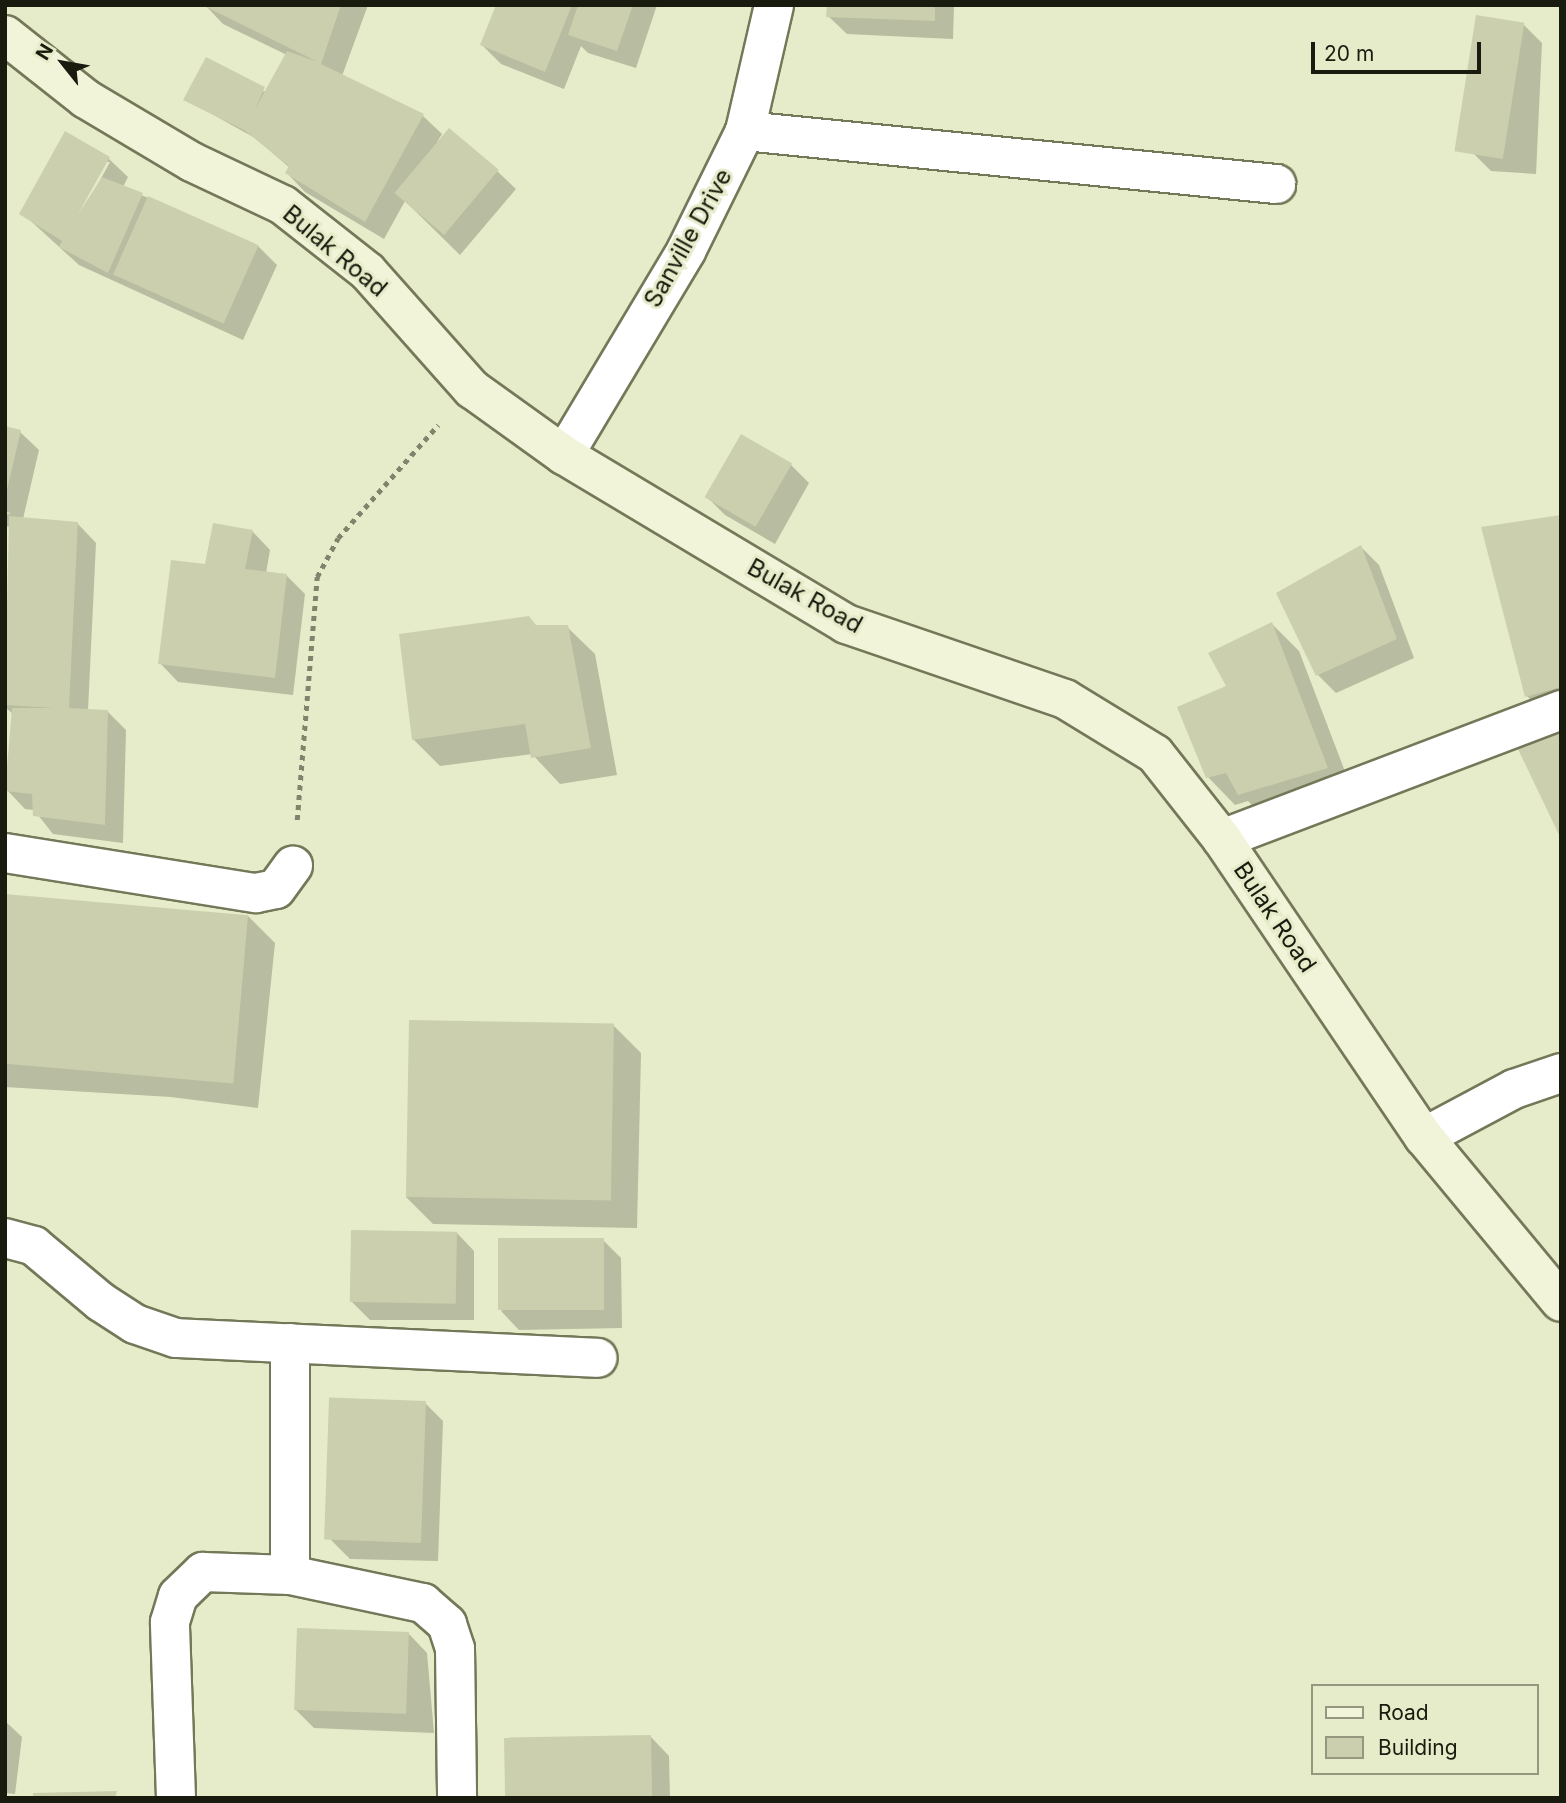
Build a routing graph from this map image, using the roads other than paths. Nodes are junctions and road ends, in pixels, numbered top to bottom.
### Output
1 (774, 5) edge
2 (5, 35) edge
3 (746, 131) junction
4 (1276, 184) dead end
5 (564, 455) junction
6 (1561, 710) edge
7 (1222, 839) junction
8 (5, 853) edge
9 (293, 866) road end
10 (1561, 1073) edge
11 (1424, 1138) junction
12 (5, 1238) edge
13 (1561, 1302) edge
14 (290, 1343) junction
15 (598, 1359) dead end
16 (290, 1575) junction
17 (176, 1798) edge
18 (457, 1798) edge

1 - 3 street, Sanville Drive
2 - 5 street, Bulak Road
3 - 4 street
3 - 5 street, Sanville Drive
5 - 7 street, Bulak Road
6 - 7 street
7 - 11 street, Bulak Road
8 - 9 street
10 - 11 street
11 - 13 street, Bulak Road
12 - 14 street
14 - 15 street
14 - 16 street
16 - 17 street
16 - 18 street

